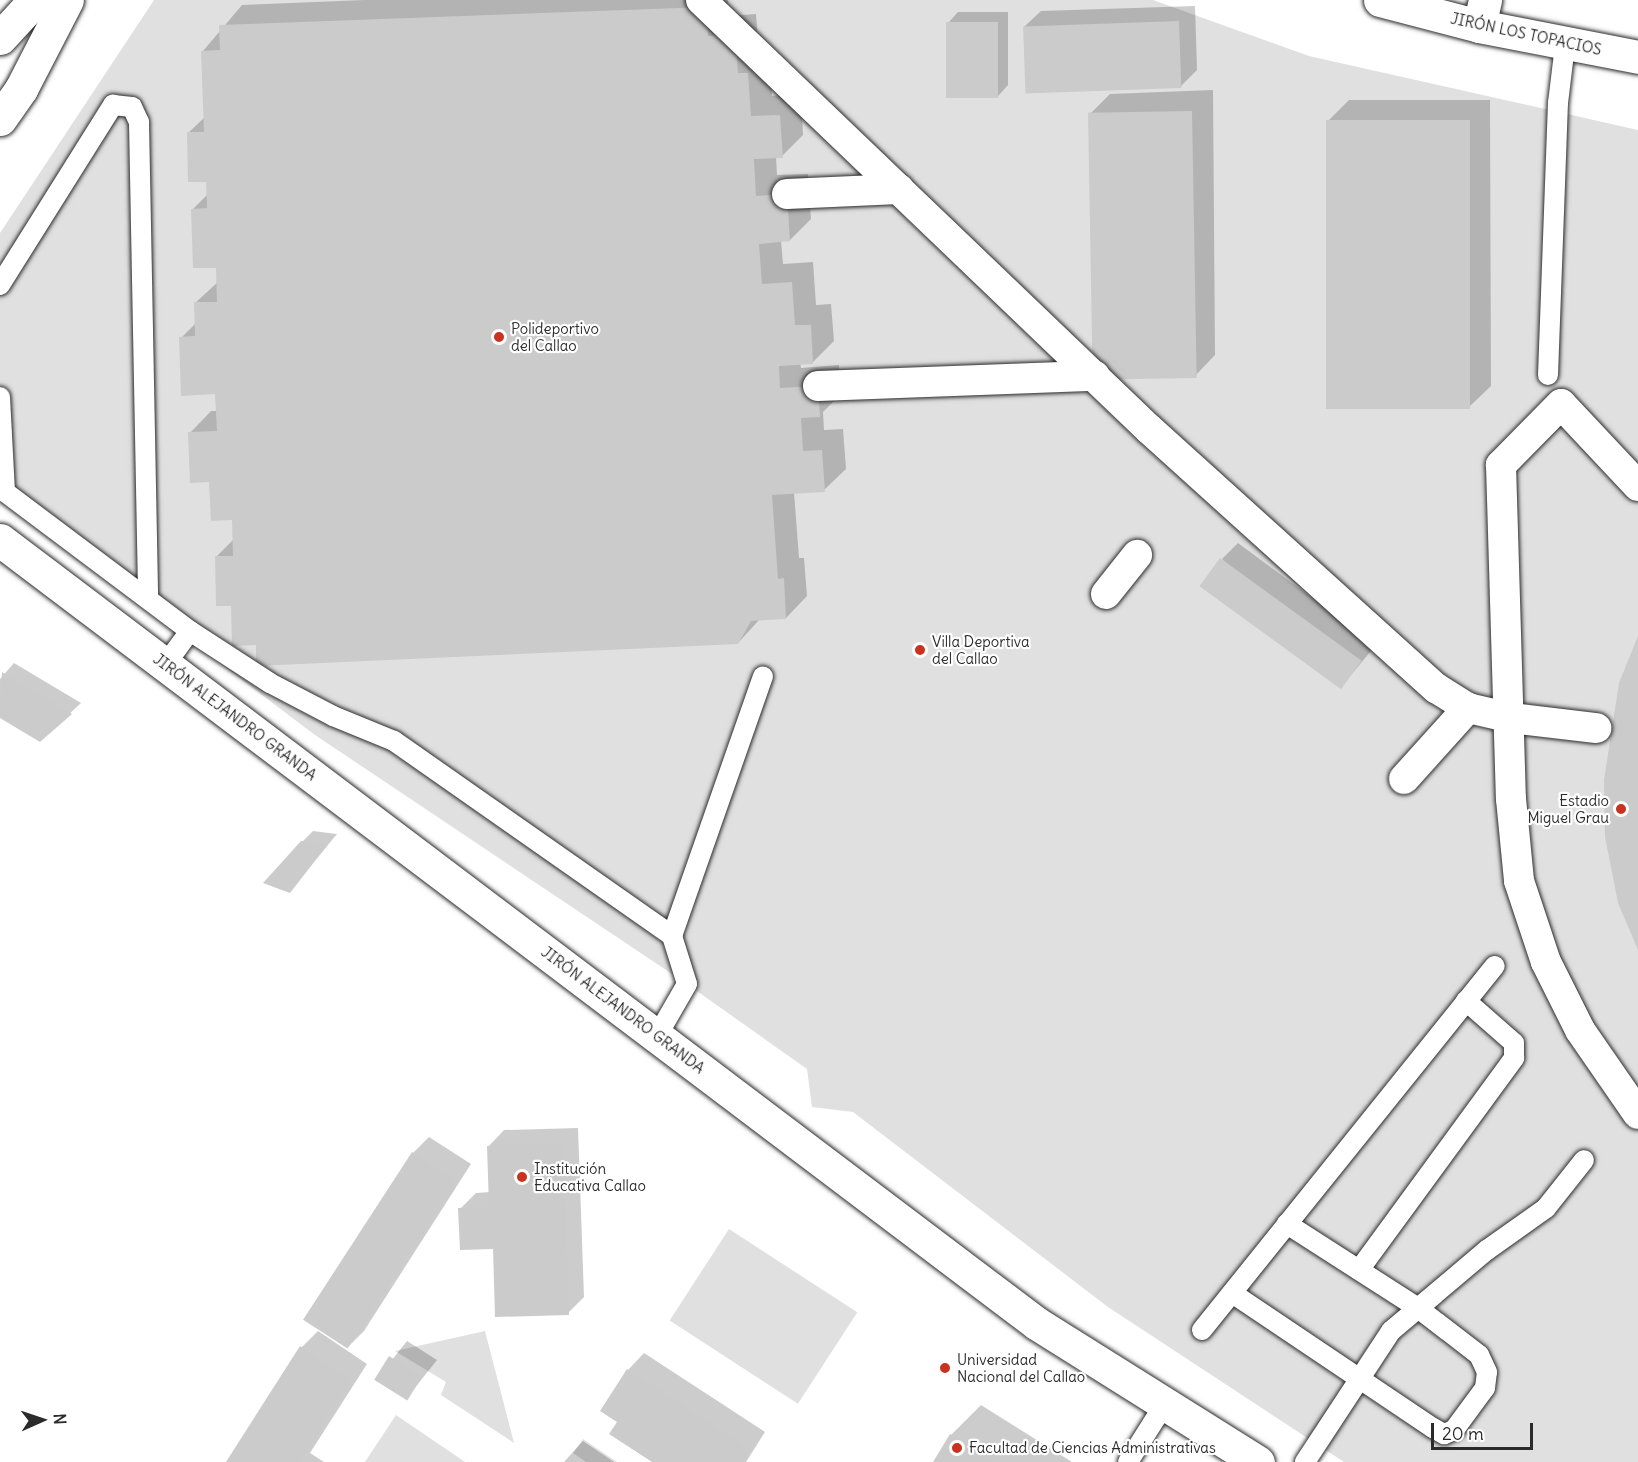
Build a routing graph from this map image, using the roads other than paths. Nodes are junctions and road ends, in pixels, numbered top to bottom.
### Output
1 (35, 0) edge
2 (67, 0) edge
3 (702, 0) edge
4 (1380, 0) edge
5 (1482, 13) edge
6 (0, 38) edge
7 (1565, 45) junction
8 (1638, 57) edge
9 (0, 119) edge
10 (899, 189) junction
11 (787, 194) dead end
12 (0, 285) edge
13 (1548, 375) dead end
14 (1095, 376) junction
15 (818, 386) dead end
16 (0, 397) edge
17 (1638, 486) edge
18 (0, 540) edge
19 (1137, 555) dead end
20 (1106, 594) dead end
21 (148, 597) junction
22 (190, 631) junction
23 (165, 665) junction
24 (763, 675) dead end
25 (1468, 708) junction
26 (1511, 718) junction
27 (1596, 728) dead end
28 (1404, 779) dead end
29 (672, 936) junction
30 (1495, 966) dead end
31 (1467, 1001) junction
32 (657, 1036) junction
33 (1638, 1114) edge
34 (1584, 1161) dead end
35 (1287, 1224) junction
36 (1359, 1270) junction
37 (1232, 1293) junction
38 (1418, 1308) junction
39 (1202, 1330) dead end
40 (1359, 1379) junction
41 (1164, 1405) junction
42 (1128, 1462) edge
43 (1258, 1462) edge
44 (1305, 1462) edge

1 - 6 street
2 - 9 street
3 - 10 street
4 - 5 street, JIRÓN LOS TOPACIOS
5 - 7 street, JIRÓN LOS TOPACIOS
7 - 8 street, JIRÓN LOS TOPACIOS
7 - 13 lane
10 - 11 street
10 - 14 street
12 - 21 lane
14 - 15 street
14 - 25 street
16 - 21 lane
17 - 26 street
18 - 23 street, JIRÓN ALEJANDRO GRANDA
19 - 20 street
21 - 22 lane
22 - 23 lane
22 - 29 lane
23 - 32 street, JIRÓN ALEJANDRO GRANDA
24 - 29 lane
25 - 26 street
25 - 28 street
26 - 27 street
26 - 33 street
29 - 32 lane
30 - 31 lane
31 - 35 lane
31 - 36 lane
32 - 41 street, JIRÓN ALEJANDRO GRANDA
34 - 38 lane
35 - 36 lane
35 - 37 lane
36 - 38 lane
37 - 39 lane
37 - 40 lane
38 - 40 lane
38 - 40 lane
40 - 44 lane
41 - 42 lane
41 - 43 street, JIRÓN ALEJANDRO GRANDA

